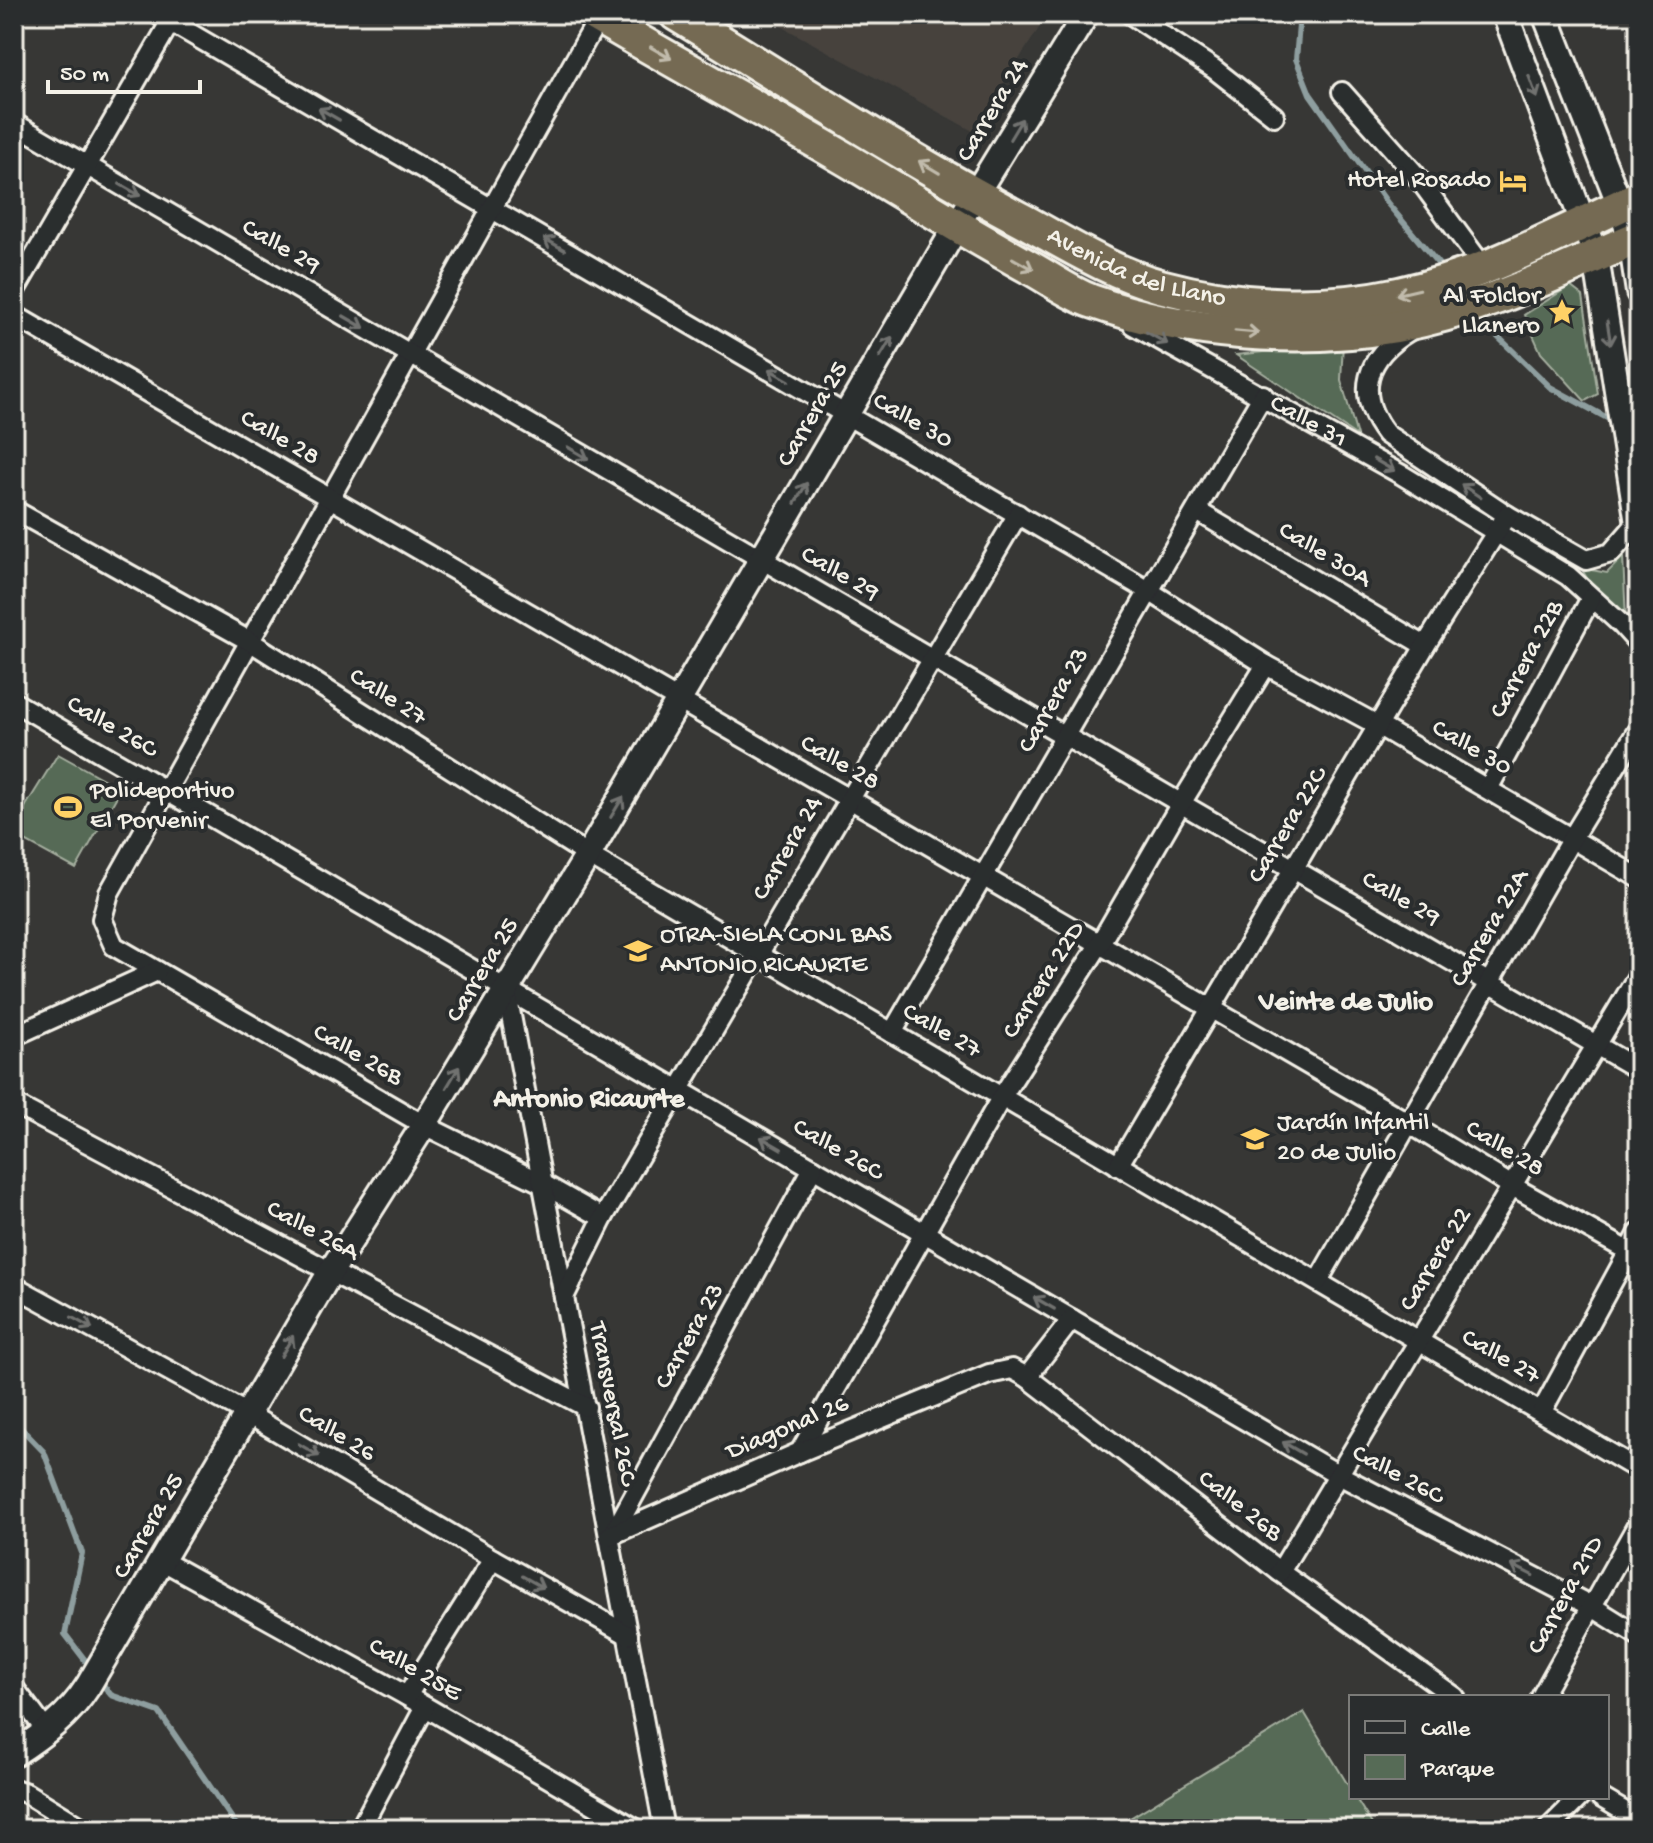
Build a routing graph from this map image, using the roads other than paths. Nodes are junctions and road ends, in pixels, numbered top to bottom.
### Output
1 (676, 14) edge
2 (1086, 14) edge
3 (1130, 14) edge
4 (1505, 14) edge
5 (1545, 14) edge
6 (596, 16) edge
7 (167, 17) edge
8 (1342, 92) dead end
9 (1274, 116) dead end
10 (14, 123) edge
11 (87, 165) junction
12 (975, 195) junction
13 (1630, 201) edge
14 (492, 208) junction
15 (1584, 222) junction
16 (957, 227) junction
17 (1635, 239) edge
18 (1596, 257) junction
19 (1484, 268) junction
20 (14, 292) edge
21 (1639, 292) edge
22 (1089, 300) junction
23 (14, 315) edge
24 (1428, 319) junction
25 (410, 355) junction
26 (1263, 395) junction
27 (846, 414) junction
28 (330, 498) junction
29 (14, 510) edge
30 (1197, 511) junction
31 (1018, 514) junction
32 (1507, 515) junction
33 (1638, 526) edge
34 (1496, 534) junction
35 (763, 561) junction
36 (1149, 591) junction
37 (1591, 598) junction
38 (251, 642) junction
39 (1639, 644) edge
40 (1425, 646) junction
41 (932, 659) junction
42 (1266, 665) junction
43 (14, 702) edge
44 (679, 702) junction
45 (1379, 726) junction
46 (1639, 728) edge
47 (1064, 736) junction
48 (1488, 789) junction
49 (166, 790) junction
50 (850, 800) junction
51 (1180, 805) junction
52 (1572, 838) junction
53 (588, 855) junction
54 (1294, 869) junction
55 (982, 878) junction
56 (1639, 878) edge
57 (1099, 945) junction
58 (758, 955) junction
59 (157, 971) junction
60 (1639, 974) edge
61 (1491, 981) junction
62 (506, 989) junction
63 (1210, 1010) junction
64 (892, 1033) junction
65 (14, 1036) edge
66 (1596, 1045) junction
67 (1639, 1070) edge
68 (679, 1090) junction
69 (1001, 1098) junction
70 (14, 1104) edge
71 (1407, 1122) junction
72 (424, 1125) junction
73 (1118, 1166) junction
74 (813, 1168) junction
75 (543, 1184) junction
76 (1512, 1186) junction
77 (603, 1218) junction
78 (925, 1233) junction
79 (1639, 1233) edge
80 (1634, 1254) edge
81 (331, 1271) junction
82 (1318, 1281) junction
83 (14, 1286) edge
84 (564, 1297) junction
85 (1072, 1319) junction
86 (1419, 1342) junction
87 (1027, 1377) junction
88 (586, 1407) junction
89 (1542, 1411) junction
90 (248, 1414) junction
91 (800, 1452) junction
92 (1639, 1470) edge
93 (1339, 1475) junction
94 (1639, 1522) edge
95 (612, 1534) junction
96 (493, 1559) junction
97 (163, 1561) junction
98 (1280, 1572) junction
99 (1591, 1606) junction
100 (628, 1635) junction
101 (1639, 1636) edge
102 (14, 1688) edge
103 (1452, 1695) edge
104 (1542, 1695) edge
105 (407, 1696) junction
106 (425, 1707) junction
107 (47, 1732) junction
108 (14, 1754) edge
109 (14, 1789) edge
110 (1578, 1799) edge
111 (1603, 1799) edge
112 (1639, 1820) edge
113 (84, 1829) edge
114 (360, 1829) edge
115 (636, 1829) edge
116 (664, 1829) edge
117 (1548, 1829) edge

12 -> 1 highway, Avenida del Llano
12 -> 2 street, Carrera 24
3 - 9 street
4 -> 15 street
5 - 13 street
6 - 14 street
6 -> 16 highway
7 - 11 street
14 -> 7 street, Calle 30
8 - 19 street
10 - 11 street, Calle 29
11 - 20 street
11 -> 25 street, Calle 29
12 - 16 street, Carrera 25
19 -> 12 highway, Avenida del Llano
13 - 15 highway, Avenida del Llano
13 - 17 street
14 - 25 street
27 -> 14 street, Calle 30
15 - 18 street
15 - 19 highway, Avenida del Llano
16 -> 22 highway, Calle 31
27 -> 16 street, Carrera 25
17 - 18 highway, Avenida del Llano
17 - 21 street
18 - 24 highway, Avenida del Llano
18 -> 33 street
22 -> 24 highway, Avenida del Llano
22 -> 26 street, Calle 31
23 - 28 street, Calle 28
32 -> 24 street, Calle 31
25 - 28 street
25 -> 35 street, Calle 29
26 - 30 street, Carrera 23
26 -> 34 street, Calle 31
27 - 31 street, Calle 30
35 -> 27 street, Carrera 25
28 - 38 street
28 - 44 street, Calle 28
29 - 38 street, Calle 27
30 - 36 street, Carrera 23
30 - 40 street, Calle 30A
31 - 36 street, Calle 30
31 - 41 street, Carrera 24
32 - 33 street, Calle 31
32 - 34 street, Carrera 22C
34 - 37 street, Calle 31
34 - 40 street, Carrera 22C
35 - 41 street, Calle 29
35 - 44 street, Carrera 25
36 - 42 street, Calle 30
36 - 47 street, Carrera 23
37 - 39 street, Calle 31
37 - 48 street, Carrera 22B
38 - 49 street
38 - 53 street, Calle 27
40 - 45 street, Carrera 22C
41 - 47 street, Calle 29
41 - 50 street, Carrera 24
42 - 45 street, Calle 30
42 - 51 street, Carrera 22D
43 - 49 street, Calle 26C
44 - 50 street, Calle 28
53 -> 44 street, Carrera 25
45 - 48 street, Calle 30
45 - 54 street, Carrera 22C
46 - 52 street, Carrera 22A
47 - 51 street, Calle 29
47 - 55 street, Carrera 23
48 - 52 street, Calle 30
49 - 59 street, Calle 26B
49 - 62 street, Calle 26C
50 - 55 street, Calle 28
50 - 58 street, Carrera 24
51 - 54 street, Calle 29
51 - 57 street, Carrera 22D
52 - 56 street, Calle 30
52 - 61 street, Carrera 22A
53 - 58 street, Calle 27
53 - 62 street, Carrera 25
54 - 61 street, Calle 29
54 - 63 street, Carrera 22C
55 - 57 street, Calle 28
55 - 64 street, Carrera 23
57 - 63 street, Calle 28
57 - 69 street, Carrera 22D
58 - 64 street, Calle 27
58 - 68 street, Carrera 24
59 - 65 street
59 - 72 street, Calle 26B
60 - 66 street, Carrera 22
61 - 66 street, Calle 29
61 - 71 street, Carrera 22A
62 - 68 street, Calle 26C
72 -> 62 street, Carrera 25
62 - 75 street, Transversal 26C
63 - 71 street, Calle 28
63 - 73 street, Carrera 22C
64 - 69 street, Calle 27
66 - 67 street, Calle 29
66 - 76 street, Carrera 22
74 -> 68 street, Calle 26C
68 - 77 street, Carrera 24
69 - 73 street, Calle 27
69 - 78 street, Carrera 22D
70 - 81 street, Calle 26A
71 - 76 street, Calle 28
71 - 82 street, Carrera 22A
72 - 75 street, Calle 26B
72 - 81 street, Carrera 25
73 - 82 street, Calle 27
74 - 78 street, Calle 26C
74 - 95 street, Carrera 23
75 - 77 street, Calle 26B
75 - 84 street, Transversal 26C
76 - 80 street, Calle 28
76 - 86 street, Carrera 22
77 - 84 street, Carrera 24
85 -> 78 street, Calle 26C
78 - 91 street, Carrera 22D
79 - 80 street
80 - 89 street
81 - 88 street, Calle 26A
90 -> 81 street, Carrera 25
82 - 86 street, Calle 27
83 -> 90 street, Calle 26
84 - 88 street, Transversal 26C
85 - 87 street
93 -> 85 street, Calle 26C
86 - 89 street, Calle 27
86 - 93 street, Carrera 22
87 - 91 street, Diagonal 26
87 - 98 street, Calle 26B
88 - 95 street, Transversal 26C
89 - 92 street, Calle 27
90 -> 96 street, Calle 26
90 - 97 street, Carrera 25
91 - 95 street, Diagonal 26
93 - 98 street, Carrera 22
99 -> 93 street, Calle 26C
94 - 99 street, Carrera 21D
95 - 100 street, Transversal 26C
96 -> 100 street, Calle 26
96 - 105 street
97 - 105 street, Calle 25E
97 - 107 street, Carrera 25
98 - 103 street, Calle 26B
99 - 101 street, Calle 26C
99 - 104 street, Carrera 21D
100 - 116 street, Transversal 26C
102 - 107 street
105 - 106 street, Calle 25E
106 - 114 street
106 - 115 street, Calle 25E
107 - 108 street, Carrera 25
109 - 113 street
110 - 117 street
111 - 112 street

